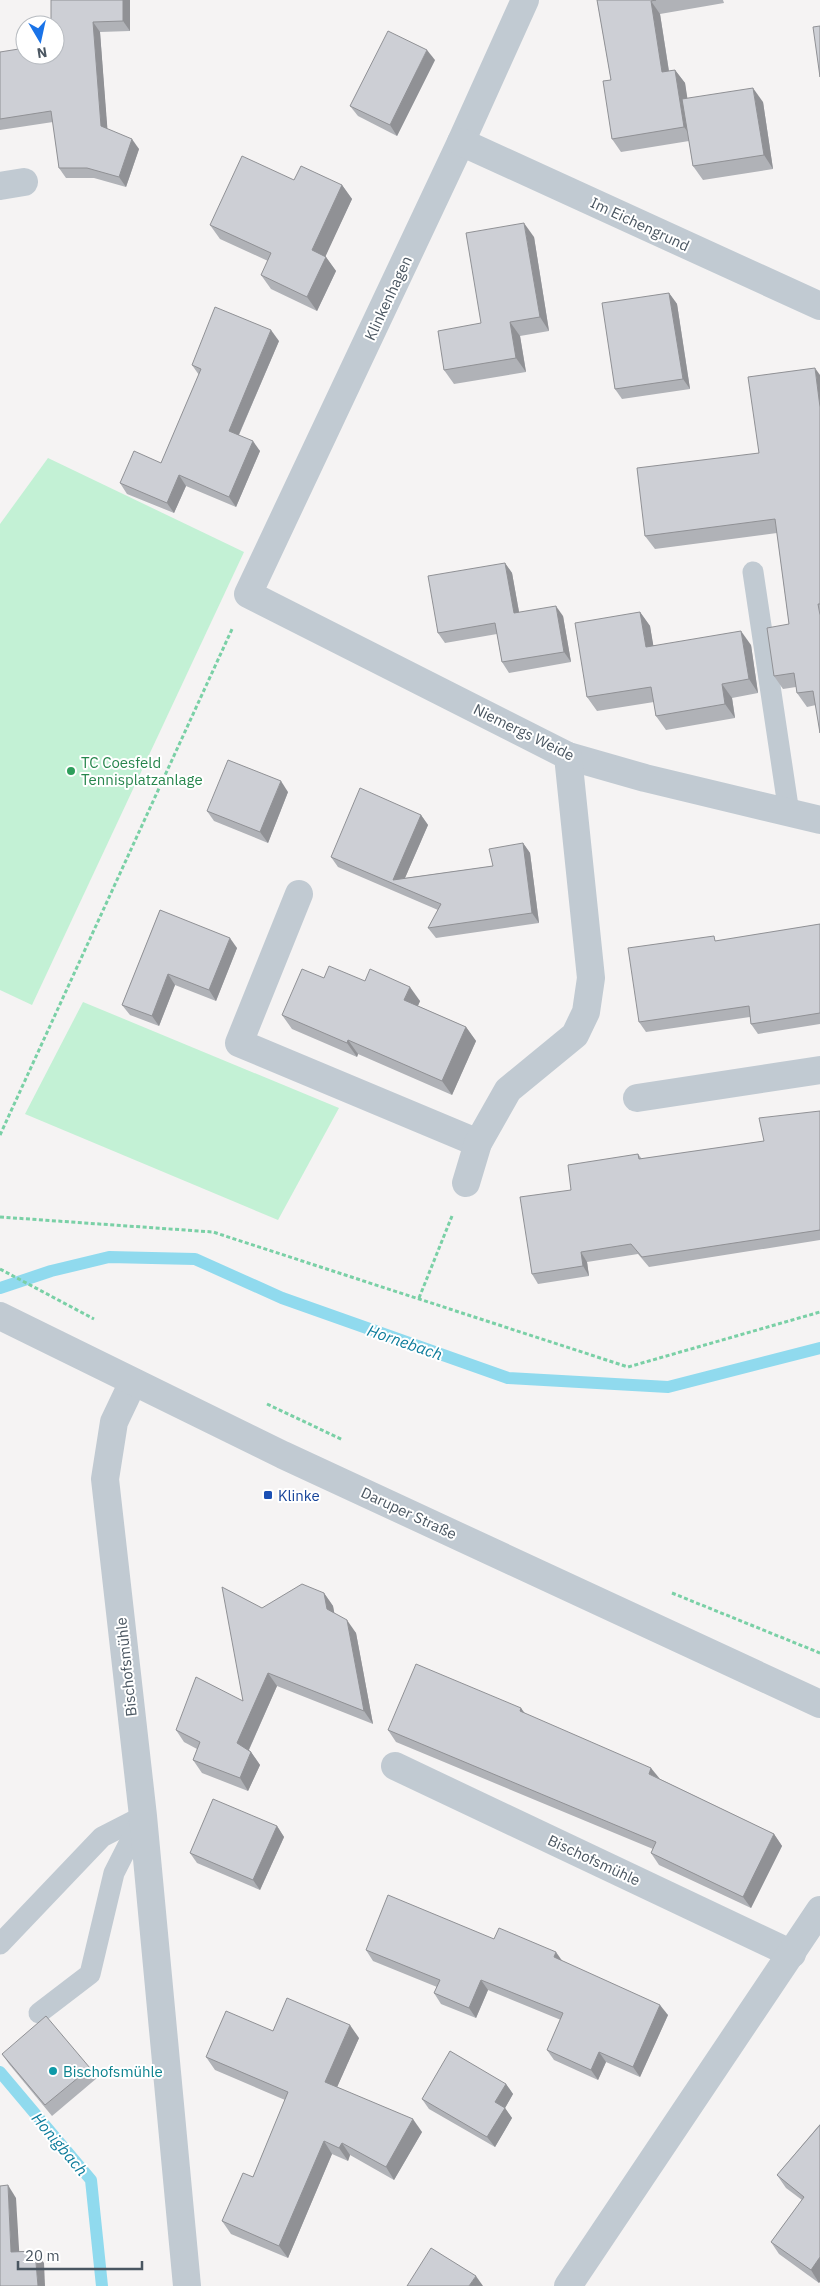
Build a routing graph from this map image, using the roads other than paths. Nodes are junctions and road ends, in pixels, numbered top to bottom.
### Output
1 (525, 0) edge
2 (461, 142) junction
3 (820, 306) edge
4 (753, 572) dead end
5 (248, 594) joint
6 (568, 756) junction
7 (789, 813) junction
8 (820, 820) edge
9 (299, 894) dead end
10 (820, 1070) edge
11 (637, 1098) dead end
12 (478, 1143) junction
13 (466, 1183) road end
14 (0, 1316) edge
15 (134, 1382) junction
16 (820, 1704) edge
17 (395, 1766) dead end
18 (143, 1816) junction
19 (820, 1910) edge
20 (0, 1944) edge
21 (792, 1954) junction
22 (39, 2013) dead end
23 (187, 2286) edge
24 (568, 2286) edge

1 - 2 street, Klinkenhagen
2 - 3 street, Im Eichengrund
2 - 5 street, Klinkenhagen
4 - 7 lane
5 - 6 street, Niemergs Weide
6 - 7 street, Niemergs Weide
6 - 12 street
7 - 8 street, Niemergs Weide
9 - 12 street
10 - 11 street
12 - 13 street
14 - 15 street, Daruper Straße
15 - 16 street, Daruper Straße
15 - 18 street, Bischofsmühle
17 - 21 street, Bischofsmühle
18 - 20 lane
18 - 22 lane
18 - 23 street, Bischofsmühle
19 - 21 street
21 - 24 street

